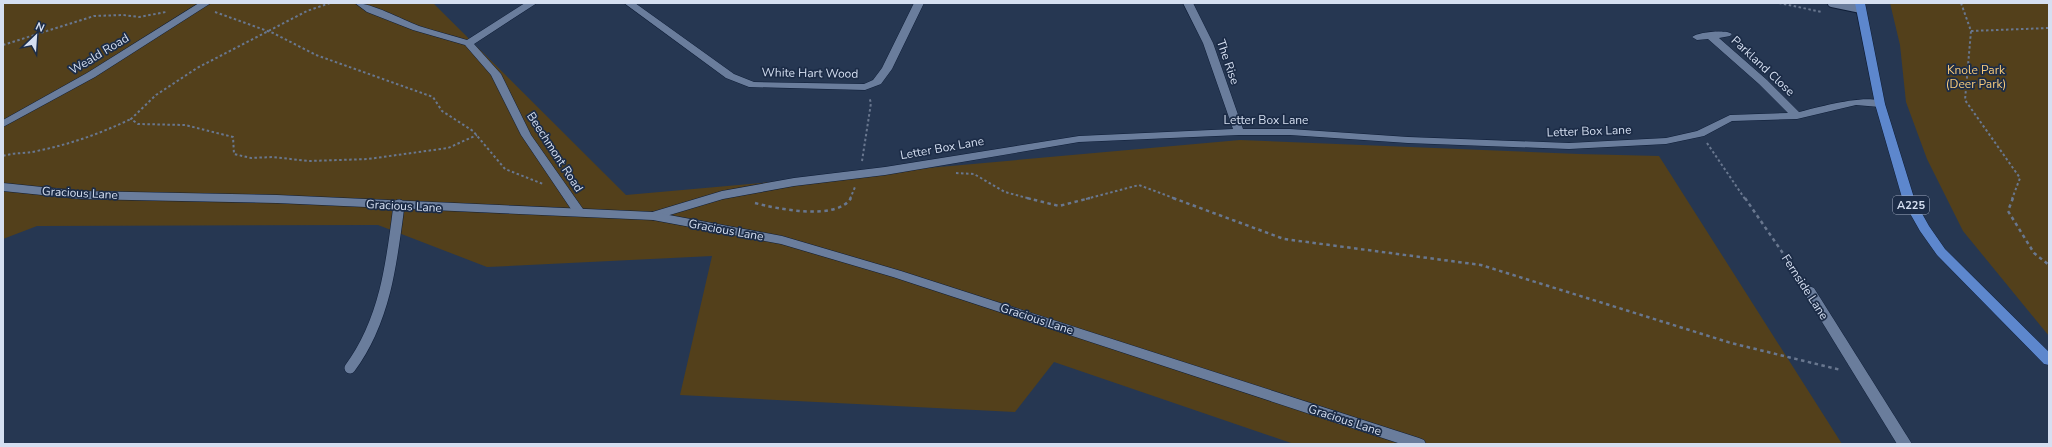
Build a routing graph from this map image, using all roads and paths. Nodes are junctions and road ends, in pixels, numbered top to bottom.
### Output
1 (206, 3) edge
2 (330, 3) edge
3 (360, 3) edge
4 (532, 3) edge
5 (629, 3) edge
6 (919, 3) edge
7 (1188, 3) edge
8 (1832, 3) edge
9 (1961, 3) edge
10 (1861, 6) edge
11 (193, 11) junction
12 (167, 12) dead end
13 (2049, 28) edge
14 (268, 31) junction
15 (1971, 31) junction
16 (1727, 34) dead end
17 (1711, 36) junction
18 (1697, 37) dead end
19 (468, 43) junction
20 (3, 44) edge
21 (865, 87) junction
22 (1880, 104) junction
23 (1797, 116) junction
24 (130, 118) junction
25 (3, 124) edge
26 (1239, 132) junction
27 (1700, 134) junction
28 (477, 135) junction
29 (3, 156) edge
30 (953, 173) dead end
31 (860, 174) junction
32 (3, 187) edge
33 (566, 192) junction
34 (750, 202) dead end
35 (399, 205) junction
36 (579, 212) junction
37 (653, 216) junction
38 (2049, 265) edge
39 (1809, 291) joint
40 (2049, 360) edge
41 (350, 368) dead end
42 (1862, 376) junction
43 (1419, 444) edge
44 (1905, 444) edge

1 - 11 street, Weald Road
2 - 14 path
3 - 19 street
4 - 19 street
5 - 21 street, White Hart Wood
6 - 21 street, White Hart Wood
7 - 26 street, The Rise
8 - 10 lane
9 - 15 path
10 - 22 main road, A225
11 - 14 path
11 - 25 street, Weald Road
12 - 20 path
13 - 15 path
14 - 24 path
14 - 28 path
15 - 38 path
16 - 17 street, Parkland Close
17 - 18 street, Parkland Close
17 - 23 street, Parkland Close
19 - 33 street, Beechmont Road
21 - 31 path
22 - 23 street, Letter Box Lane
22 - 40 main road, A225
23 - 27 street, Letter Box Lane
24 - 28 path
24 - 29 path
26 - 27 street, Letter Box Lane
26 - 31 street, Letter Box Lane
27 - 39 path, Fernside Lane
28 - 33 path
30 - 42 path
31 - 34 path
31 - 37 street, Letter Box Lane
32 - 35 street, Gracious Lane
33 - 36 street, Beechmont Road
35 - 36 street, Gracious Lane
35 - 41 lane
36 - 37 street, Gracious Lane
37 - 43 street, Gracious Lane
39 - 42 street, Fernside Lane
42 - 44 street, Fernside Lane

